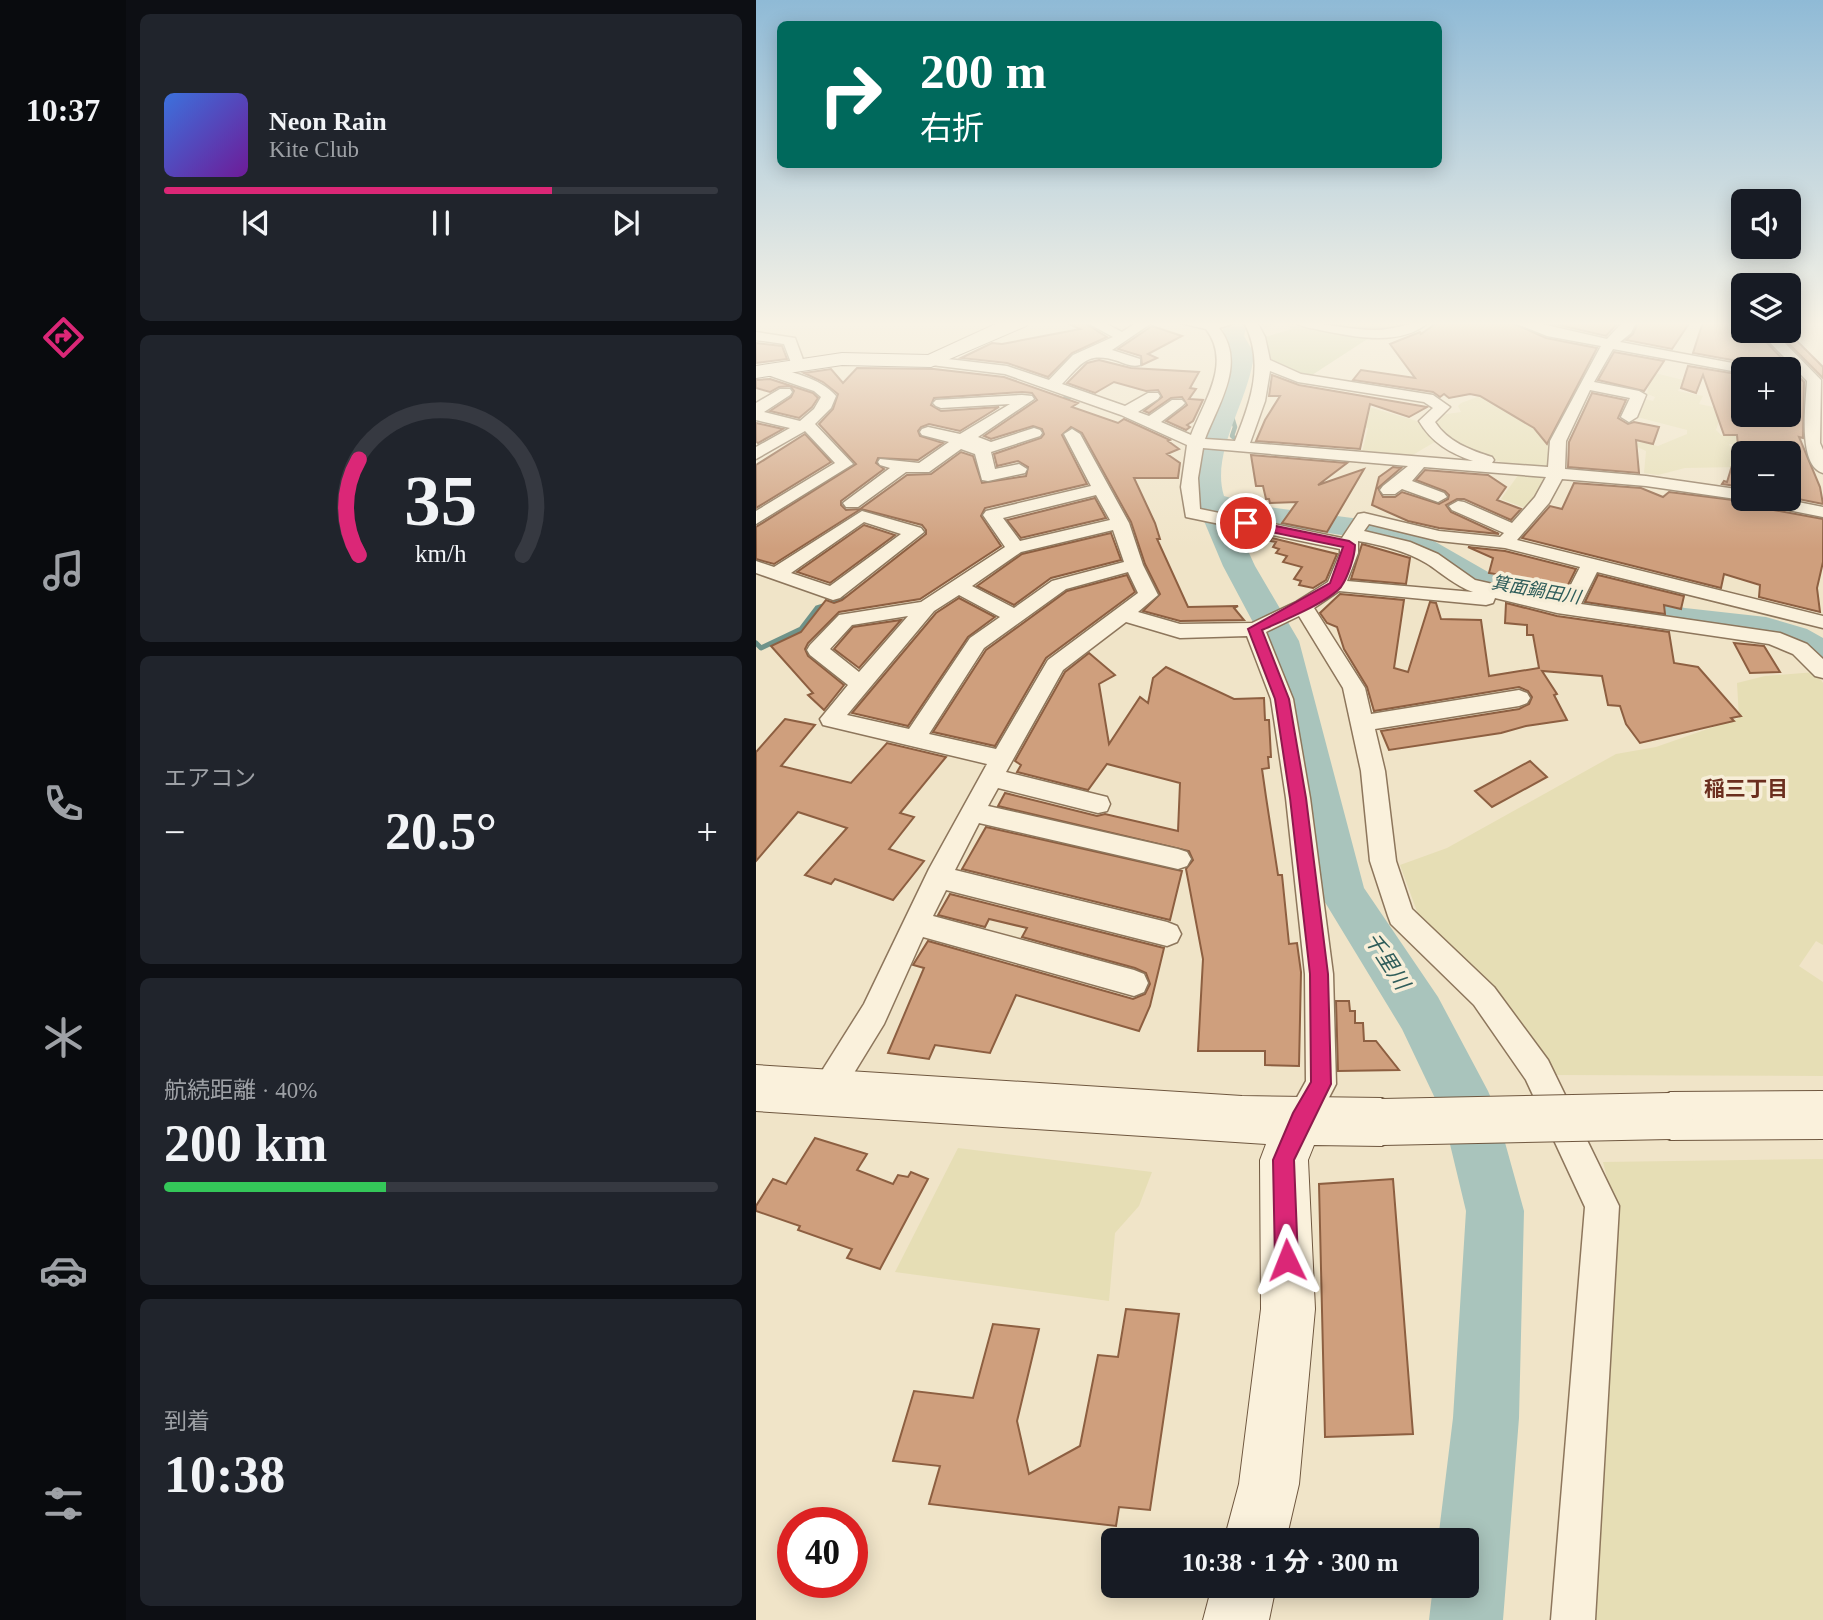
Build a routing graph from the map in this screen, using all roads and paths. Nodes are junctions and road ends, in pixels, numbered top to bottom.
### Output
1 (776, 398) edge
2 (829, 398) edge
3 (1040, 398) edge
4 (1084, 398) edge
5 (1150, 398) edge
6 (1215, 398) edge
7 (1259, 398) edge
8 (1425, 398) edge
9 (1579, 398) edge
10 (1638, 398) edge
11 (1817, 398) edge
12 (1021, 399) junction
13 (941, 404) dead end
14 (1177, 404) dead end
15 (1126, 412) junction
16 (756, 414) edge
17 (1629, 417) dead end
18 (1150, 423) junction
19 (801, 426) junction
20 (928, 432) dead end
21 (1034, 433) dead end
22 (1072, 434) dead end
23 (963, 440) junction
24 (1199, 443) junction
25 (1239, 448) junction
26 (756, 454) edge
27 (1418, 461) junction
28 (1498, 468) junction
29 (1823, 468) edge
30 (1020, 469) dead end
31 (1556, 473) junction
32 (1102, 488) junction
33 (1731, 493) edge
34 (1438, 497) dead end
35 (852, 503) dead end
36 (1458, 506) dead end
37 (1801, 508) edge
38 (1823, 512) edge
39 (756, 519) edge
40 (1120, 523) junction
41 (1354, 533) junction
42 (1510, 537) junction
43 (1015, 548) junction
44 (1592, 563) junction
45 (1133, 565) junction
46 (756, 567) edge
47 (777, 574) junction
48 (1336, 585) junction
49 (959, 587) junction
50 (1573, 601) junction
51 (1303, 606) junction
52 (927, 607) junction
53 (1125, 615) junction
54 (1014, 616) junction
55 (1823, 622) edge
56 (1255, 629) junction
57 (1823, 671) edge
58 (860, 684) junction
59 (1519, 698) dead end
60 (1362, 723) junction
61 (914, 739) junction
62 (995, 768) junction
63 (1098, 804) dead end
64 (972, 812) junction
65 (1178, 859) dead end
66 (939, 877) junction
67 (916, 923) junction
68 (1167, 934) dead end
69 (1134, 983) dead end
70 (756, 1088) edge
71 (824, 1093) junction
72 (1823, 1115) edge
73 (1300, 1121) junction
74 (1258, 1528) edge
75 (1241, 1598) edge
76 (1236, 1620) edge
77 (1573, 1620) edge

1 - 16 street
2 - 19 street
3 - 12 street
4 - 15 street
5 - 15 street
6 - 24 street
7 - 25 street
8 - 28 street
9 - 31 street
10 - 17 street
11 - 29 street
12 - 13 street
12 - 23 street
14 - 18 street
15 - 18 street
16 - 19 street
18 - 24 street
19 - 26 street
19 - 39 street
20 - 23 street
21 - 23 street
22 - 32 street
23 - 30 street
23 - 35 street
24 - 25 street
24 - 41 street
25 - 27 street
27 - 28 street
27 - 34 street
28 - 31 street
31 - 33 street
31 - 42 street
32 - 40 street
32 - 43 street
36 - 42 street
37 - 38 street
40 - 43 street
40 - 45 street
41 - 42 street
41 - 48 street
41 - 50 street
42 - 44 street
43 - 49 street
44 - 50 street
44 - 55 street
45 - 53 street
45 - 54 street
46 - 47 street
47 - 47 street
48 - 50 street
48 - 51 street
49 - 52 street
49 - 54 street
50 - 57 street
51 - 56 street
51 - 60 street
52 - 58 street
52 - 58 street
53 - 56 street
53 - 62 street
54 - 61 street
56 - 73 street
58 - 61 street
59 - 60 street
60 - 77 street
61 - 62 street
62 - 63 street
62 - 64 street
64 - 65 street
64 - 66 street
66 - 67 street
66 - 68 street
67 - 69 street
67 - 71 street
70 - 71 street
71 - 73 street
72 - 73 street, bridge
73 - 74 street
75 - 76 street

